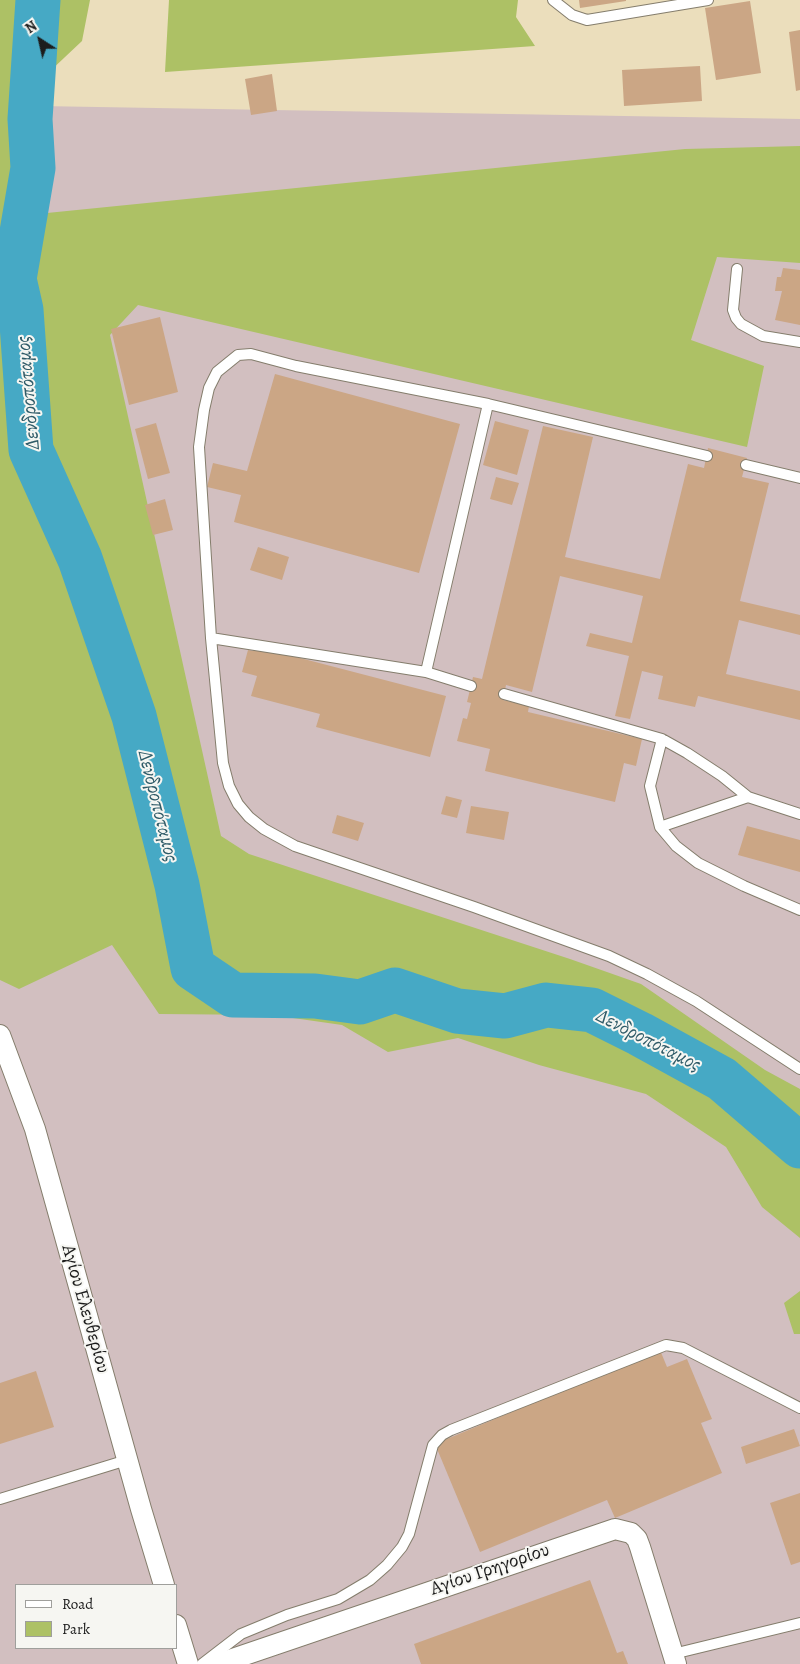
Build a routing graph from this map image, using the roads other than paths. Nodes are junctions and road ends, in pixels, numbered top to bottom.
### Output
1 (553, 0) edge
2 (708, 0) edge
3 (736, 269) dead end
4 (800, 342) edge
5 (488, 404) junction
6 (707, 456) dead end
7 (746, 465) dead end
8 (800, 478) edge
9 (211, 638) junction
10 (426, 672) junction
11 (471, 686) dead end
12 (504, 694) dead end
13 (662, 739) junction
14 (748, 797) junction
15 (800, 814) edge
16 (660, 827) junction
17 (800, 910) edge
18 (0, 1035) edge
19 (800, 1069) edge
20 (800, 1408) edge
21 (127, 1460) junction
22 (0, 1499) edge
23 (164, 1584) edge
24 (800, 1623) edge
25 (178, 1632) edge
26 (674, 1659) edge
27 (188, 1664) edge
28 (202, 1664) edge
29 (218, 1664) edge

1 - 2 lane
3 - 4 lane
5 - 6 lane
5 - 9 lane
5 - 10 lane
7 - 8 lane
9 - 10 lane
9 - 19 lane
10 - 11 lane
12 - 13 lane
13 - 14 lane
13 - 16 lane
14 - 15 lane
14 - 16 lane
16 - 17 lane
18 - 21 street, Αγίου Ελευθερίου
20 - 28 lane
21 - 22 lane
21 - 23 street, Αγίου Ελευθερίου
24 - 26 lane
25 - 27 street
26 - 29 street, Αγίου Γρηγορίου

